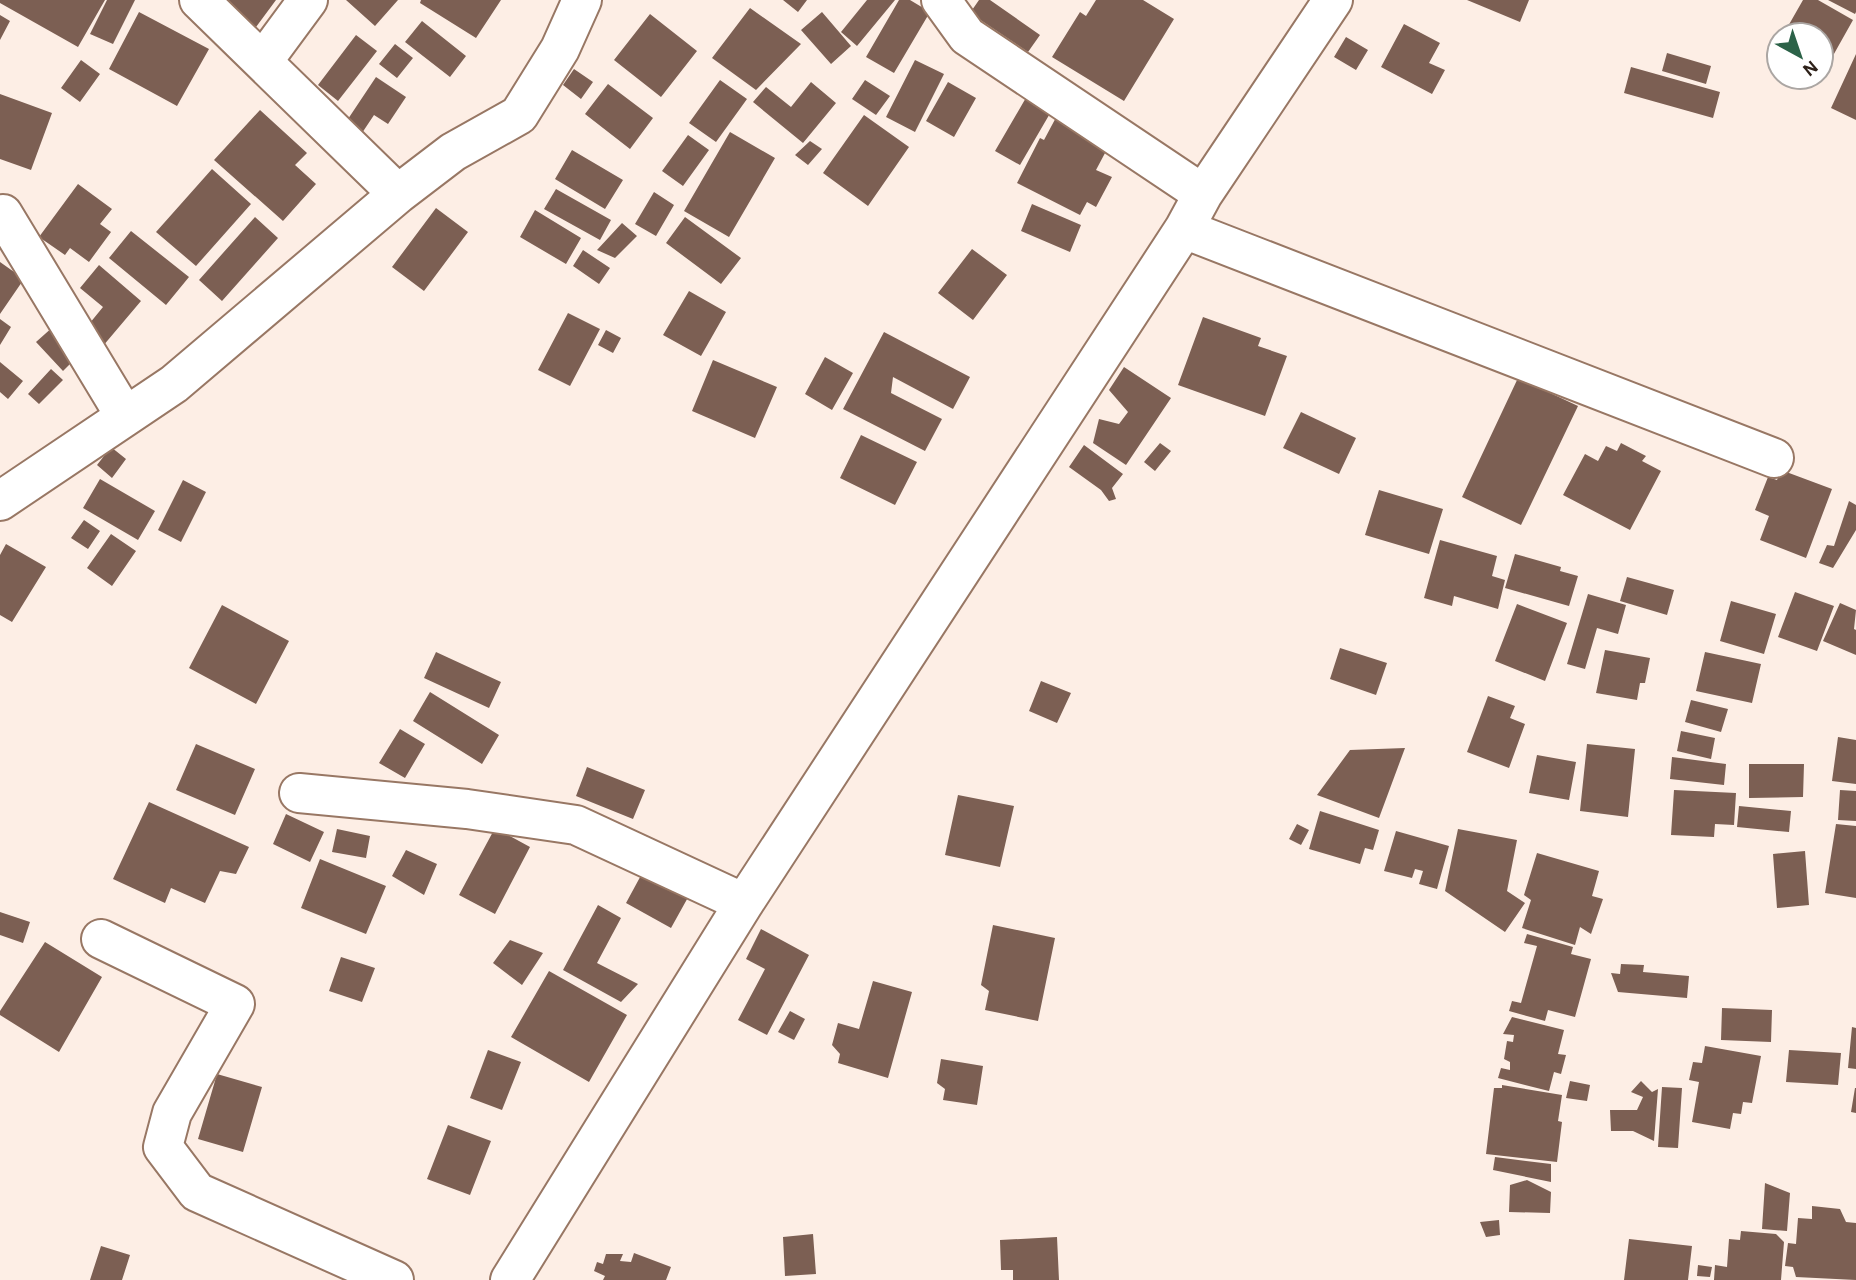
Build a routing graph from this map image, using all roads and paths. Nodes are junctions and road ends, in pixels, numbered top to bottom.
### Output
1 (199, 0) edge
2 (308, 0) edge
3 (582, 0) edge
4 (941, 0) edge
5 (1333, 0) edge
6 (262, 61) junction
7 (398, 194) junction
8 (1203, 194) junction
9 (4, 214) dead end
10 (1184, 229) junction
11 (125, 416) junction
12 (1774, 458) dead end
13 (0, 502) edge
14 (299, 793) dead end
15 (744, 903) junction
16 (101, 939) dead end
17 (394, 1280) edge
18 (510, 1280) edge

1 - 6 street
2 - 6 street
3 - 7 street
4 - 8 street
5 - 8 street
6 - 7 street
7 - 11 street
8 - 10 street
9 - 11 street
10 - 12 street
10 - 15 street
11 - 13 street
14 - 15 street
15 - 18 street
16 - 17 street

